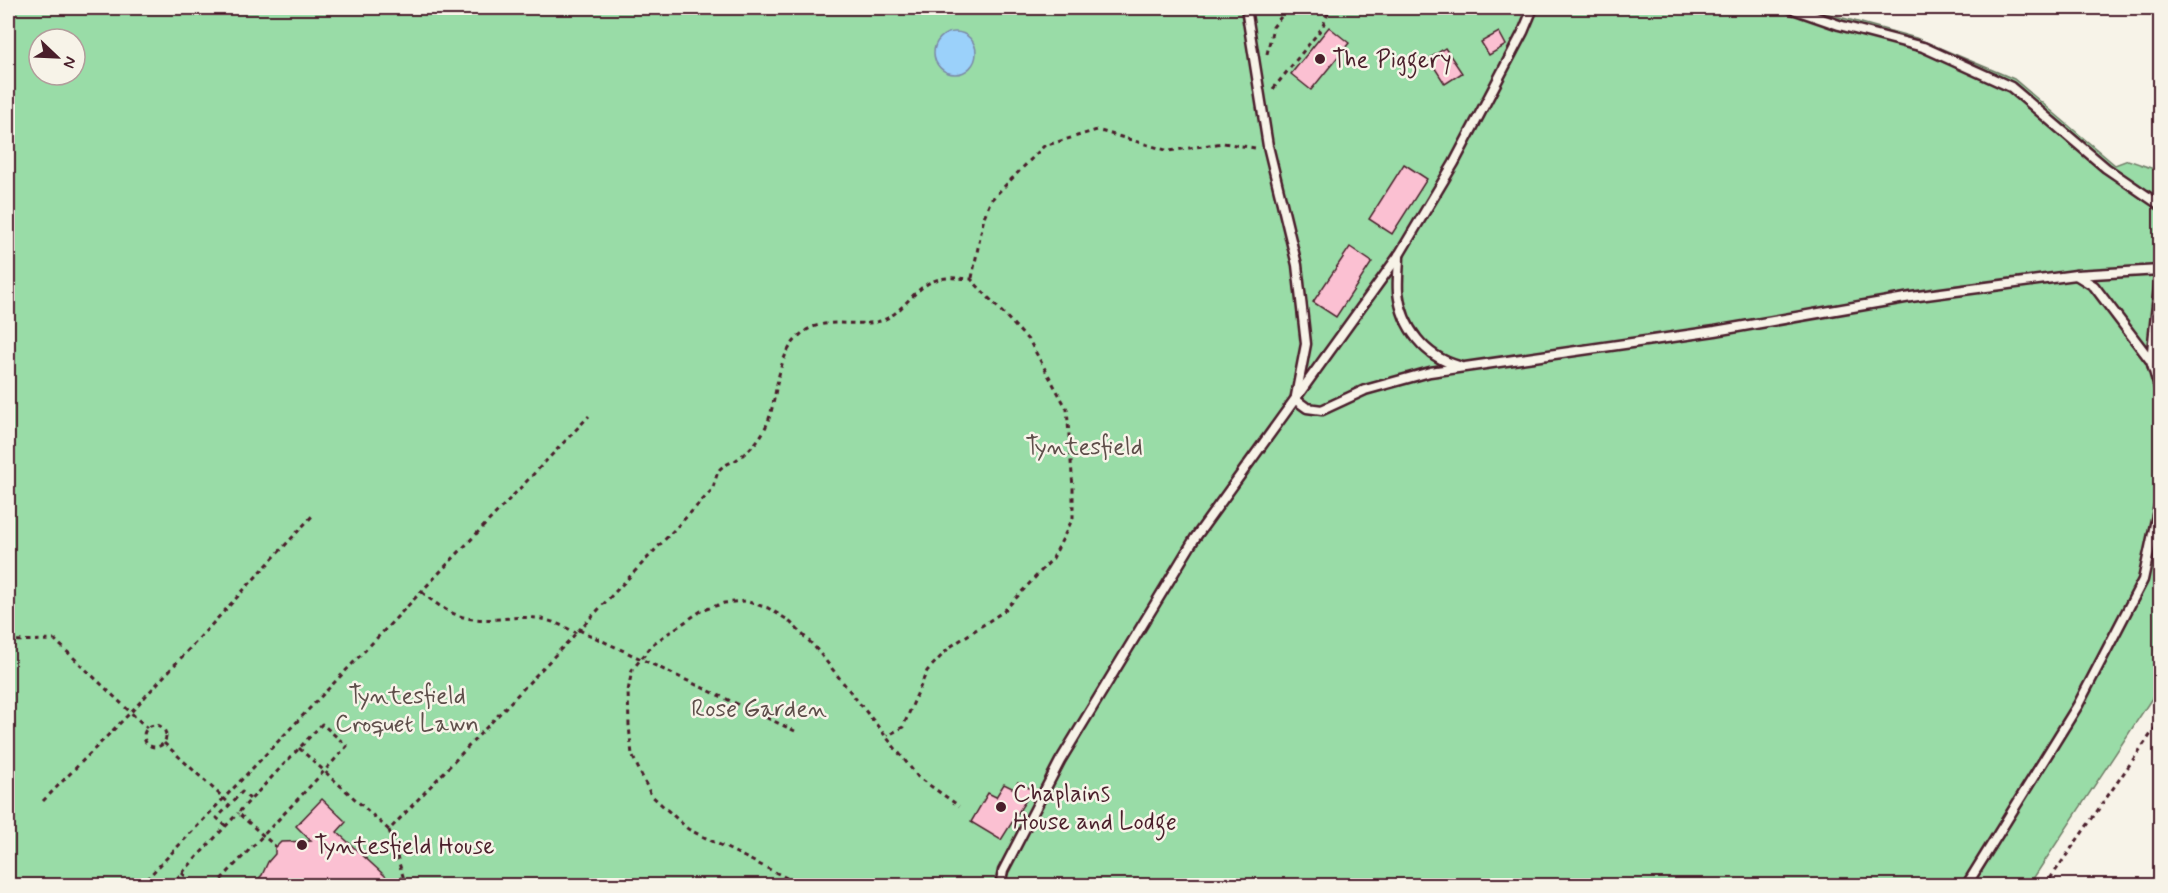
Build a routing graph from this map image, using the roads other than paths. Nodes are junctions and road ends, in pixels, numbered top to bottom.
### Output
1 (1246, 8) edge
2 (1533, 8) edge
3 (1790, 8) edge
4 (2160, 205) edge
5 (1399, 255) junction
6 (2160, 270) edge
7 (2076, 275) junction
8 (2160, 277) edge
9 (2151, 361) junction
10 (1463, 367) junction
11 (2160, 391) edge
12 (1296, 400) junction
13 (2160, 501) edge
14 (1000, 885) edge
15 (1966, 885) edge

1 - 12 lane
2 - 5 lane
3 - 4 lane
5 - 10 lane
5 - 12 lane
6 - 7 lane
7 - 9 lane
7 - 10 lane
8 - 9 lane
9 - 11 lane
10 - 12 lane
12 - 14 lane
13 - 15 lane

